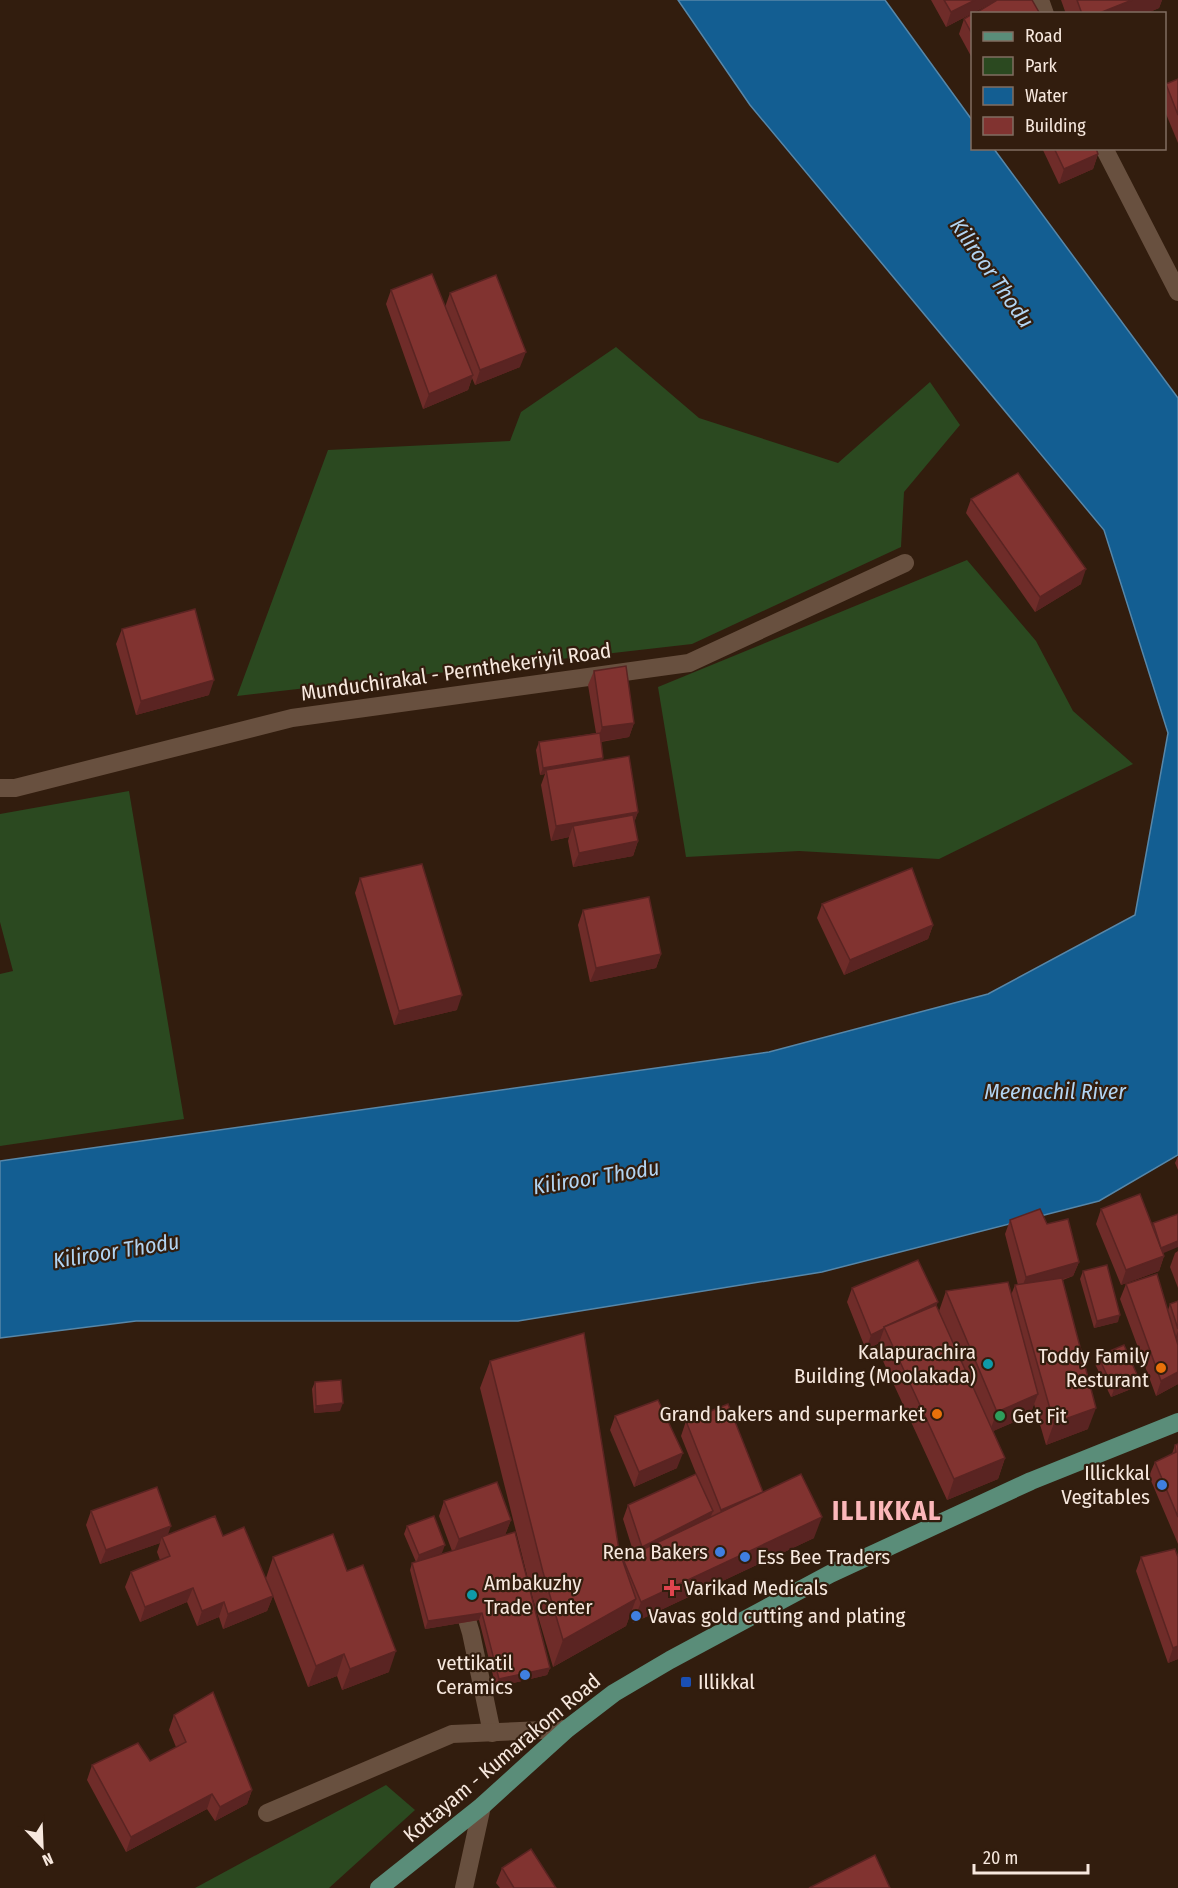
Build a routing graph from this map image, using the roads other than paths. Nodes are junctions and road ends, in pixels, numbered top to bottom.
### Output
1 (1105, 150) edge
2 (1178, 292) edge
3 (905, 563) dead end
4 (0, 788) edge
5 (1178, 1422) edge
6 (457, 1588) edge
7 (567, 1729) junction
8 (492, 1733) junction
9 (482, 1806) junction
10 (267, 1813) dead end
11 (380, 1888) edge
12 (464, 1888) edge

1 - 2 street
3 - 4 street, Munduchirakal - Pernthekeriyil Road
5 - 7 main road, Kottayam - Kumarakom Road
6 - 8 street
7 - 8 street
7 - 9 main road, Kottayam - Kumarakom Road
8 - 10 street
9 - 11 main road, Kottayam - Kumarakom Road
9 - 12 street

